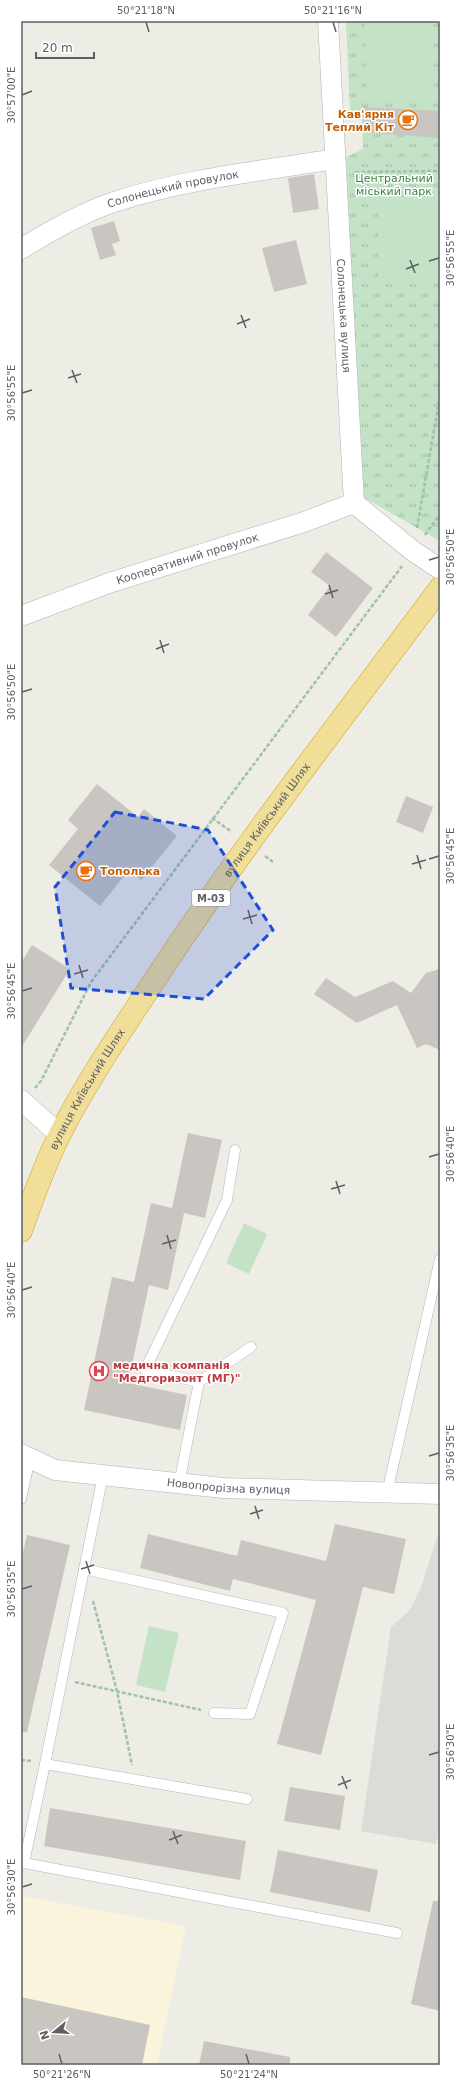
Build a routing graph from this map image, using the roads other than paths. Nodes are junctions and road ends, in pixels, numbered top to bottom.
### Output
1 (328, 21) edge
2 (336, 165) junction
3 (21, 249) edge
4 (354, 503) junction
5 (440, 569) edge
6 (440, 588) edge
7 (21, 616) edge
8 (24, 1107) edge
9 (60, 1135) junction
10 (235, 1150) dead end
11 (21, 1231) edge
12 (440, 1259) edge
13 (251, 1347) dead end
14 (199, 1382) junction
15 (25, 1456) edge
16 (103, 1475) junction
17 (180, 1484) junction
18 (387, 1492) junction
19 (440, 1494) edge
20 (21, 1499) edge
21 (84, 1569) junction
22 (214, 1713) road end
23 (44, 1764) junction
24 (247, 1799) dead end
25 (23, 1864) edge
26 (397, 1933) dead end

1 - 2 street, Солонецька вулиця
2 - 3 street, Солонецький провулок
2 - 4 street, Солонецька вулиця
4 - 5 street
4 - 7 street, Кооперативний провулок
6 - 9 highway, вулиця Київський Шлях / М-03
8 - 9 street
9 - 11 highway, вулиця Київський Шлях / М-03
10 - 14 lane
12 - 18 lane
13 - 14 lane
14 - 17 lane
15 - 16 street, Новопрорізна вулиця
15 - 20 lane
16 - 17 street, Новопрорізна вулиця
16 - 21 lane
17 - 18 street, Новопрорізна вулиця
18 - 19 street, Новопрорізна вулиця
21 - 22 lane
21 - 23 lane
23 - 24 lane
23 - 25 lane
25 - 26 lane

